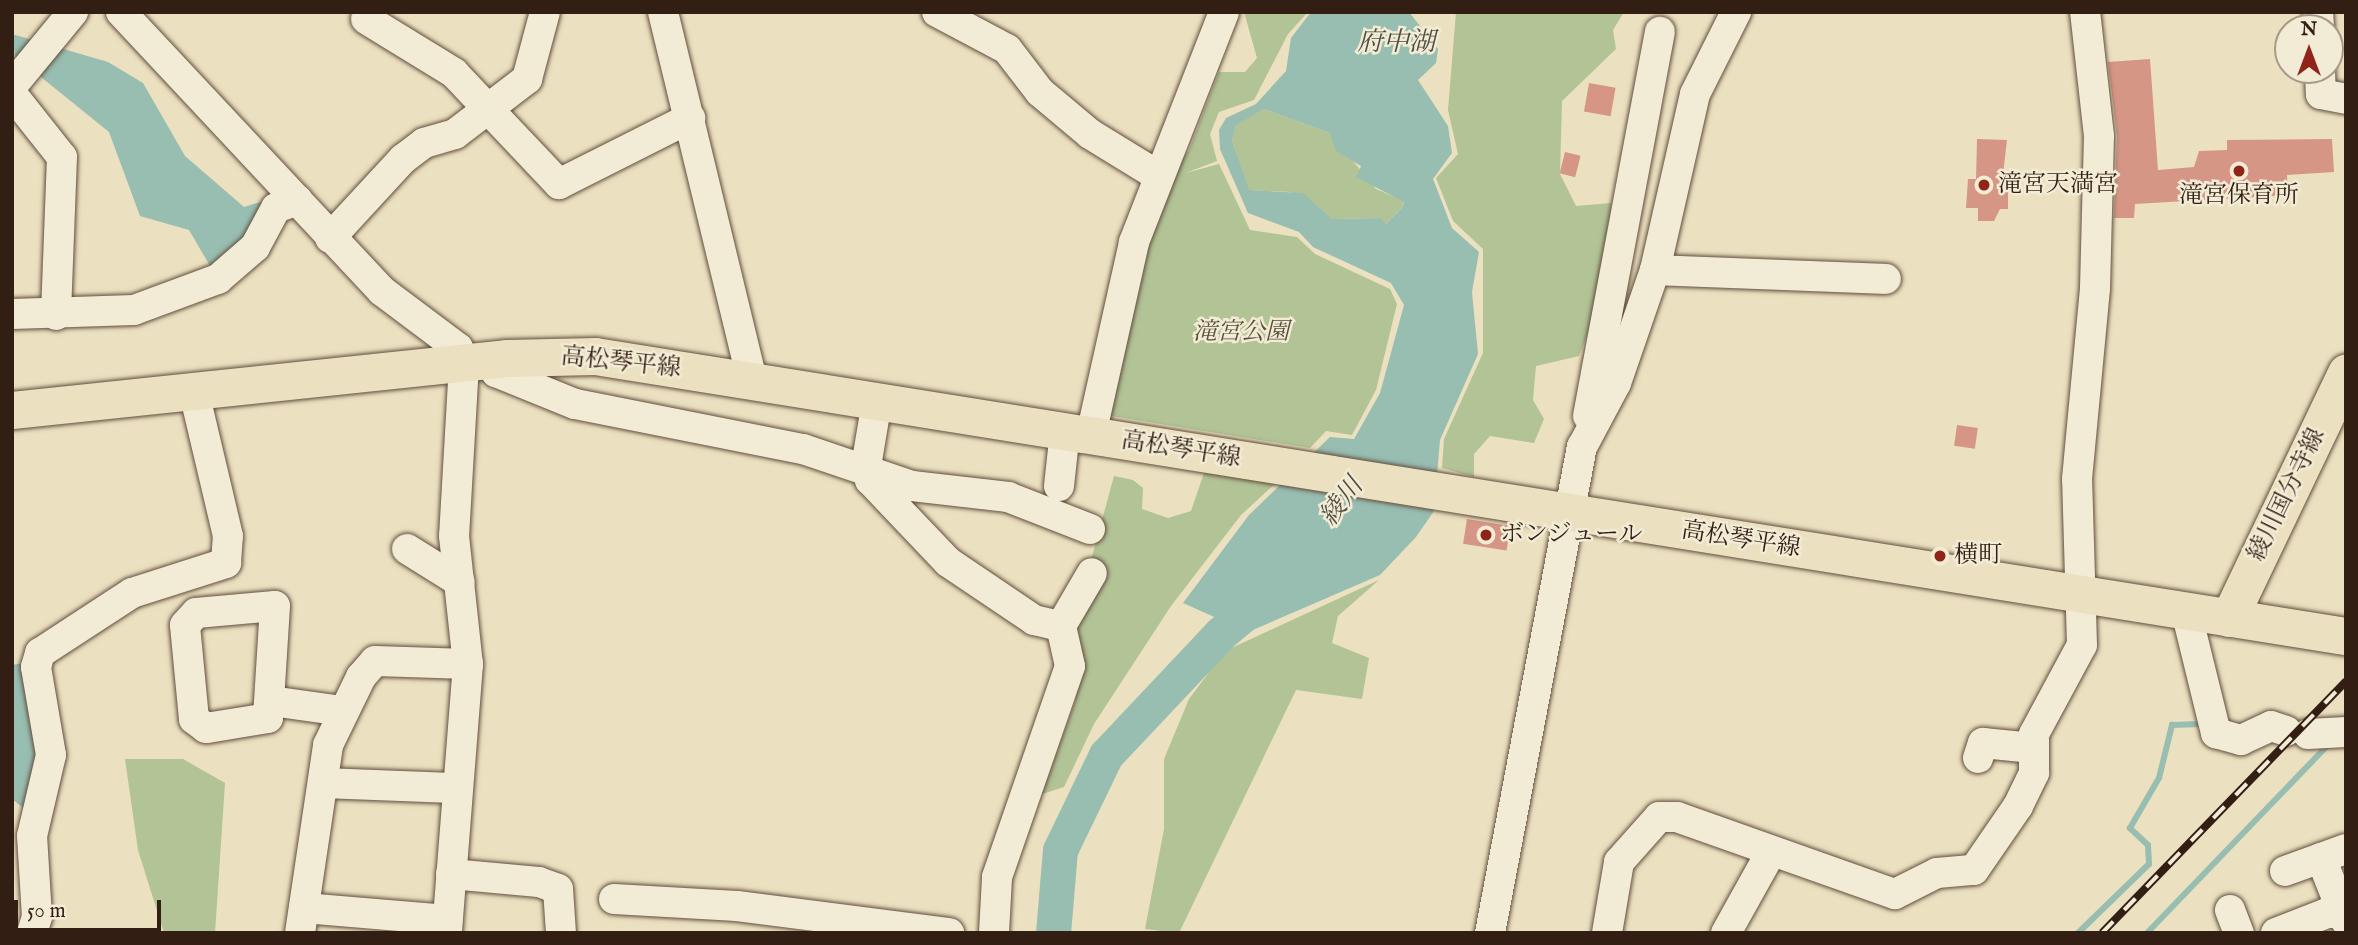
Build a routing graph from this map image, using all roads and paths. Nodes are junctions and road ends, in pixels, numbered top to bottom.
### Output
1 (121, 12) edge
2 (545, 12) edge
3 (663, 12) edge
4 (937, 12) edge
5 (1224, 12) edge
6 (1736, 12) edge
7 (2085, 12) edge
8 (70, 16) edge
9 (366, 19) dead end
10 (1660, 32) dead end
11 (2321, 84) edge
12 (13, 88) edge
13 (2346, 99) edge
14 (487, 111) junction
15 (690, 118) junction
16 (1157, 175) junction
17 (298, 200) junction
18 (330, 238) junction
19 (1656, 270) junction
20 (1886, 279) dead end
21 (12, 314) edge
22 (56, 315) junction
23 (476, 362) junction
24 (2346, 373) edge
25 (752, 380) junction
26 (194, 392) junction
27 (877, 401) junction
28 (12, 410) edge
29 (2336, 416) edge
30 (1078, 433) junction
31 (1582, 447) junction
32 (866, 467) junction
33 (1059, 486) dead end
34 (1572, 513) junction
35 (1090, 529) dead end
36 (407, 549) dead end
37 (1092, 573) dead end
38 (460, 582) junction
39 (2079, 594) junction
40 (2186, 611) junction
41 (2229, 618) junction
42 (1061, 626) junction
43 (2346, 636) edge
44 (468, 664) junction
45 (271, 701) junction
46 (342, 711) junction
47 (2346, 732) edge
48 (2033, 748) junction
49 (1978, 758) dead end
50 (325, 783) junction
51 (457, 788) junction
52 (2333, 853) edge
53 (1770, 854) junction
54 (2286, 871) dead end
55 (451, 874) junction
56 (614, 899) dead end
57 (2345, 915) edge
58 (302, 920) edge
59 (448, 927) edge
60 (994, 931) edge
61 (32, 933) edge
62 (561, 933) edge
63 (950, 933) edge
64 (1490, 933) edge
65 (1607, 933) edge
66 (1726, 933) edge
67 (2276, 933) edge

1 - 17 street
2 - 14 street
3 - 15 street
4 - 16 street
5 - 16 street
6 - 19 street
7 - 39 street
8 - 12 street
9 - 14 street
10 - 31 street
11 - 13 street
12 - 22 street
14 - 15 street
14 - 18 street
15 - 25 street
16 - 30 street
17 - 18 street
17 - 22 street
18 - 23 street
19 - 20 street
19 - 31 street
21 - 22 street
23 - 25 main road, 高松琴平線
23 - 26 main road, 高松琴平線
23 - 32 street
23 - 38 street
24 - 29 main road, 綾川国分寺線
25 - 27 main road, 高松琴平線
26 - 28 main road, 高松琴平線
26 - 61 street
27 - 30 main road, 高松琴平線
27 - 32 street
29 - 41 main road, 綾川国分寺線
30 - 33 street
30 - 34 main road, 高松琴平線
31 - 34 street
32 - 35 street
32 - 42 street
34 - 39 main road, 高松琴平線
34 - 64 street
36 - 38 street
37 - 42 street
38 - 44 street
39 - 40 main road, 高松琴平線
39 - 48 street
40 - 41 main road, 高松琴平線
40 - 47 street
41 - 43 main road, 高松琴平線
42 - 60 street
44 - 46 street
44 - 51 street
45 - 45 street
45 - 46 street
46 - 50 street
48 - 49 street
48 - 53 street
50 - 51 street
50 - 58 street
51 - 55 street
52 - 54 street
52 - 57 street
53 - 65 street
53 - 66 street
55 - 59 street
55 - 62 street
56 - 63 street
57 - 67 street
58 - 59 street
60 - 63 street

